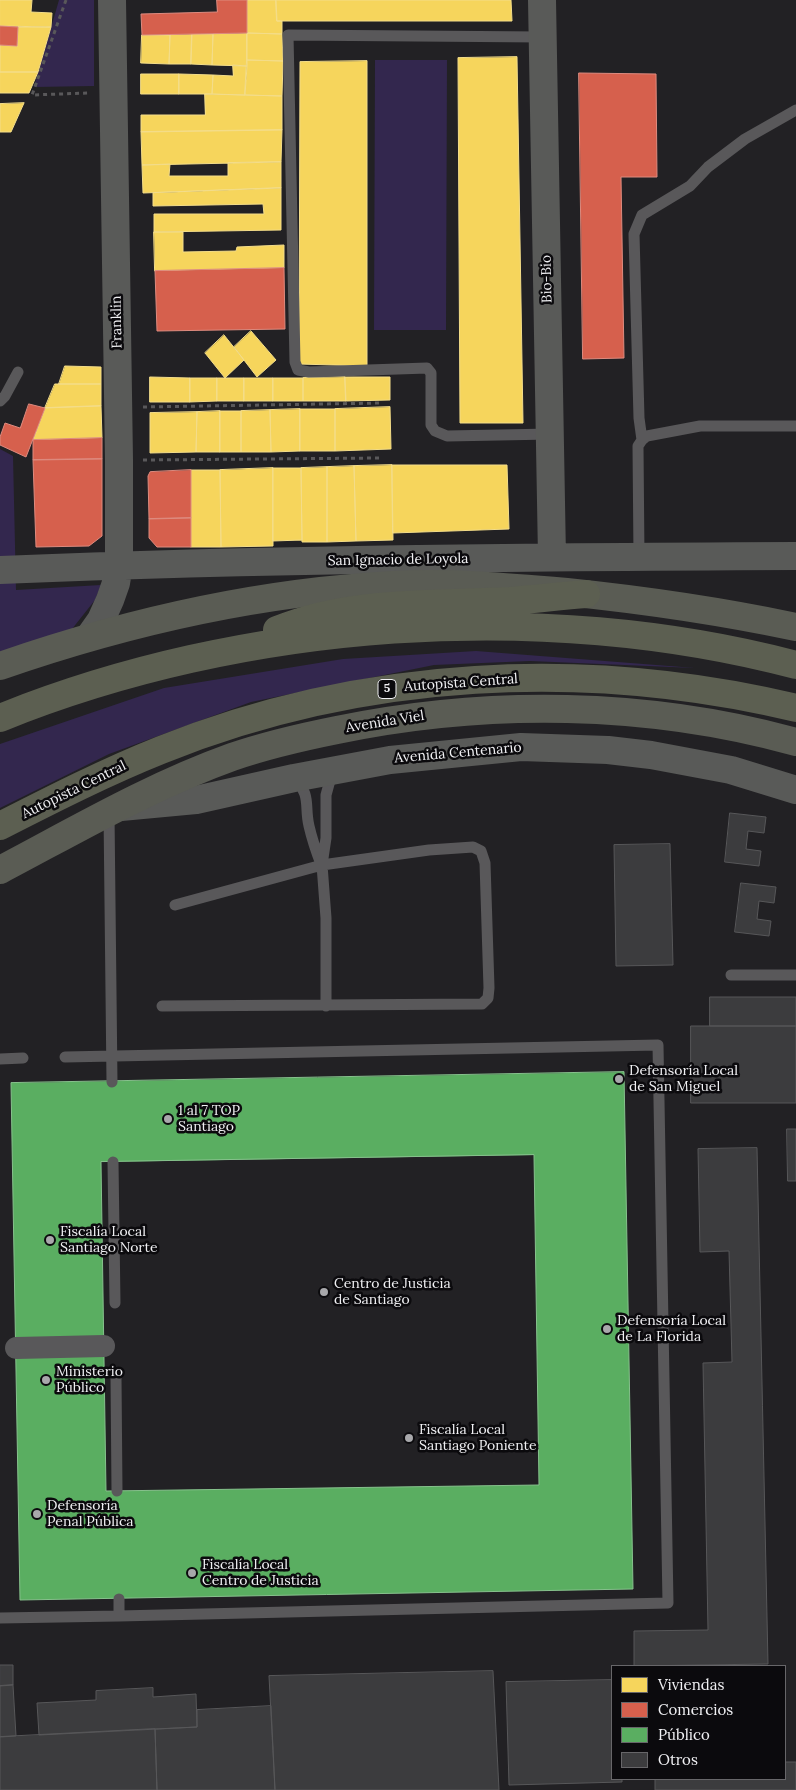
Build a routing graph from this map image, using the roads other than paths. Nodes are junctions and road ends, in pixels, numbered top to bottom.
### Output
1 (112, 0) edge
2 (542, 0) edge
3 (543, 37) junction
4 (796, 110) edge
5 (18, 372) dead end
6 (0, 401) edge
7 (796, 426) edge
8 (551, 434) junction
9 (642, 440) junction
10 (796, 556) edge
11 (552, 557) junction
12 (639, 557) junction
13 (119, 565) junction
14 (0, 570) edge
15 (586, 594) junction
16 (796, 627) edge
17 (89, 637) junction
18 (232, 651) junction
19 (0, 666) edge
20 (796, 666) edge
21 (796, 708) edge
22 (0, 718) edge
23 (796, 742) edge
24 (332, 771) junction
25 (294, 778) junction
26 (795, 789) edge
27 (115, 810) junction
28 (0, 826) edge
29 (322, 865) junction
30 (0, 870) edge
31 (175, 905) dead end
32 (731, 975) dead end
33 (796, 975) edge
34 (162, 1006) dead end
35 (326, 1006) junction
36 (112, 1055) junction
37 (65, 1057) dead end
38 (23, 1058) dead end
39 (0, 1059) edge
40 (112, 1082) dead end
41 (113, 1162) dead end
42 (115, 1303) dead end
43 (104, 1346) dead end
44 (16, 1348) dead end
45 (116, 1377) dead end
46 (117, 1492) dead end
47 (119, 1599) dead end
48 (119, 1616) junction
49 (0, 1618) edge

1 - 13 street, Franklin
2 - 3 street, Bio-Bio
3 - 8 street, Bio-Bio
3 - 8 lane
4 - 9 lane
5 - 6 lane
7 - 9 lane
8 - 11 street, Bio-Bio
9 - 12 lane
10 - 12 street, San Ignacio de Loyola
11 - 12 street, San Ignacio de Loyola
11 - 13 street, San Ignacio de Loyola
13 - 14 street, San Ignacio de Loyola
13 - 17 street, Franklin
15 - 16 main road
15 - 17 main road
15 - 18 highway
17 - 19 main road
18 - 20 highway
18 - 22 highway
21 - 28 highway, Autopista Central / 5
23 - 27 main road, Avenida Viel
24 - 25 street, Avenida Centenario
24 - 26 street, Avenida Centenario
24 - 29 lane
25 - 27 street, Avenida Centenario
25 - 29 lane
27 - 30 main road, Avenida Viel
27 - 36 lane
29 - 31 lane
29 - 35 lane
29 - 35 lane
32 - 33 lane
34 - 35 lane
36 - 37 lane
36 - 40 lane
36 - 48 lane
38 - 39 lane
41 - 42 lane
43 - 44 street
45 - 46 lane
47 - 48 lane
48 - 49 lane

